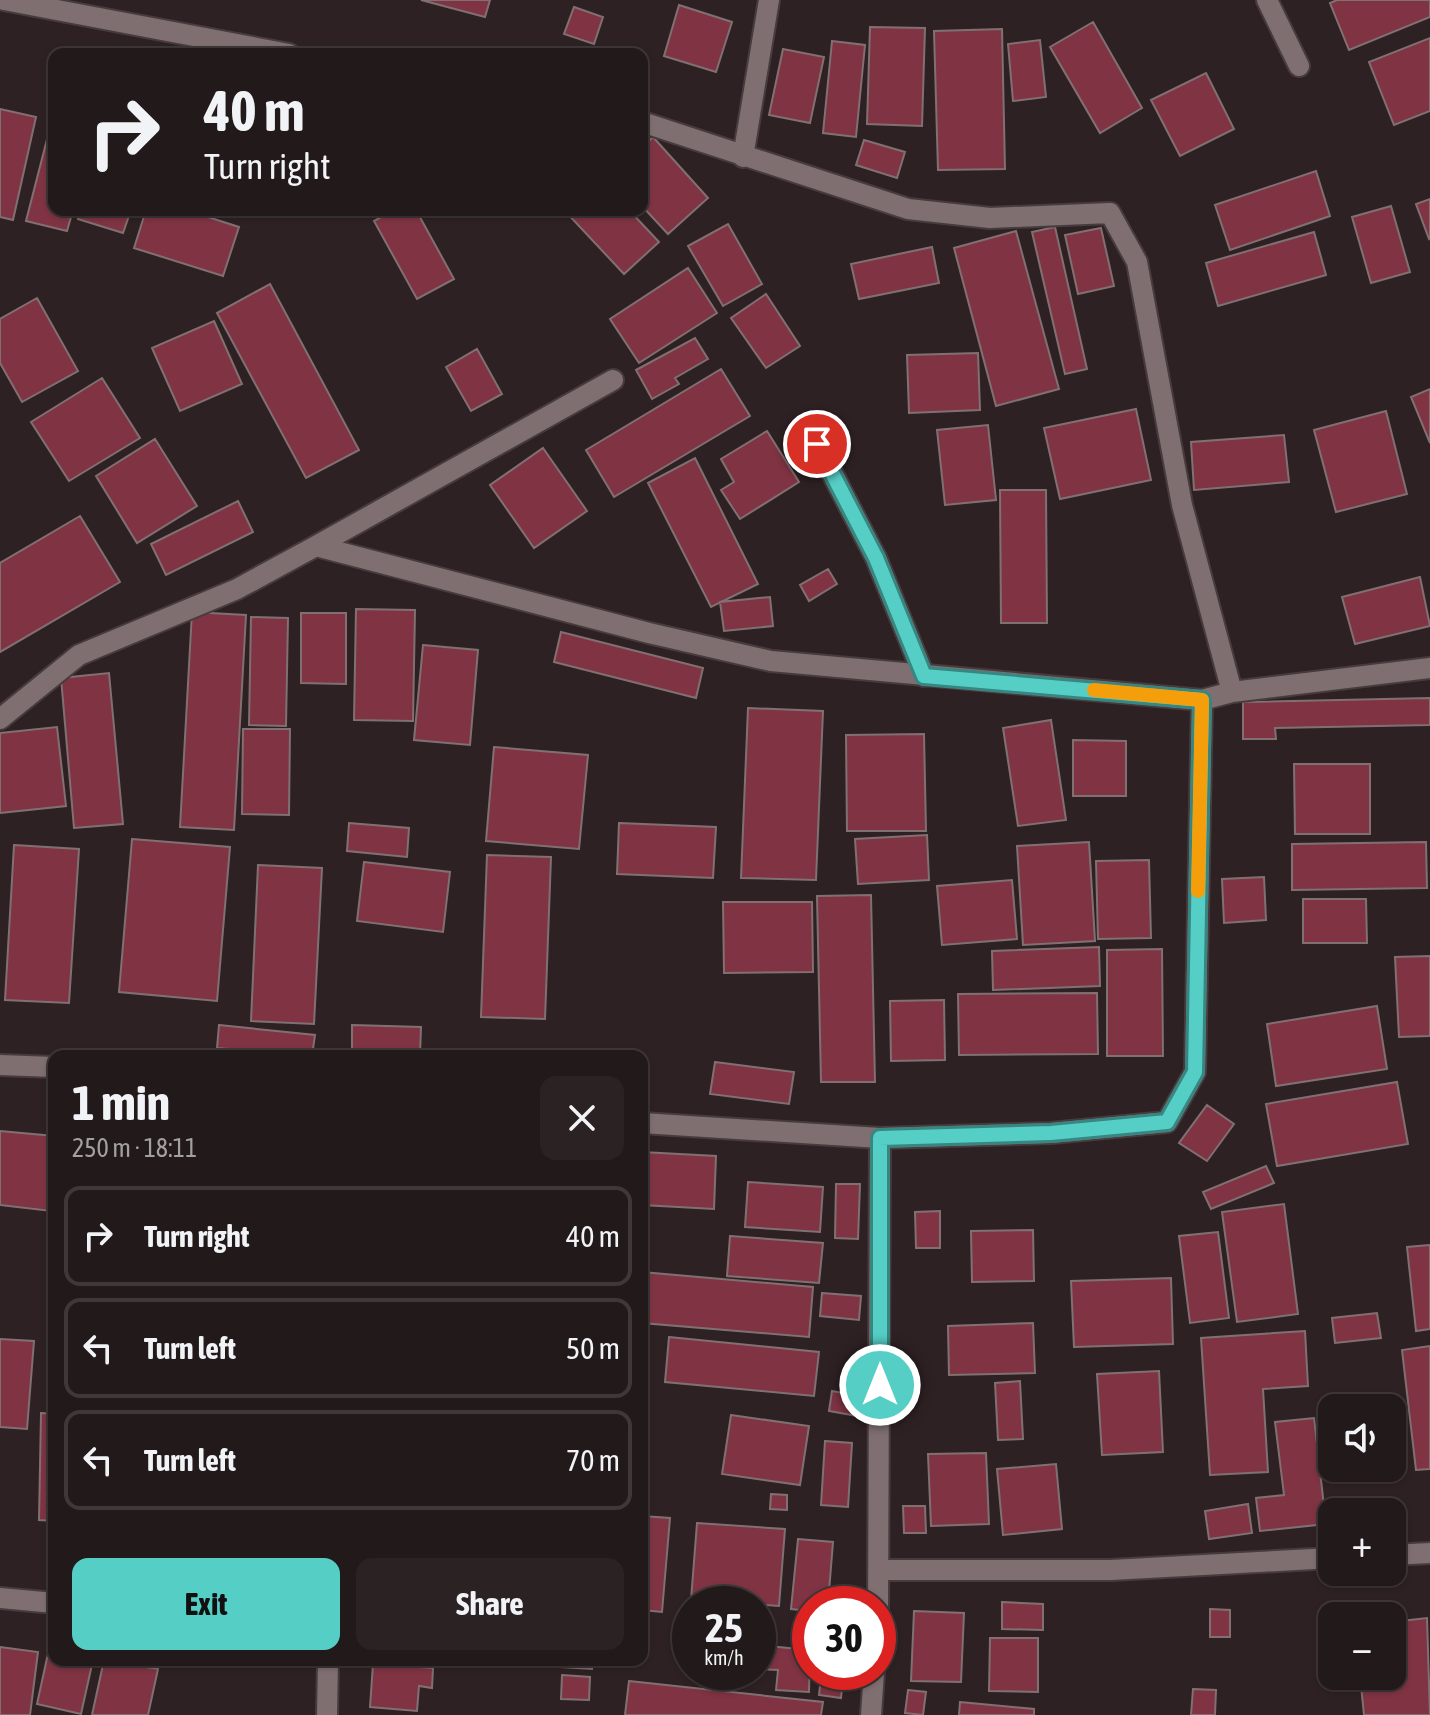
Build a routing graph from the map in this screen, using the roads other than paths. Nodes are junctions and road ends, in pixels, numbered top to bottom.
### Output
1 (4, 0) edge
2 (769, 0) edge
3 (1267, 0) edge
4 (257, 48) edge
5 (1299, 66) dead end
6 (648, 124) edge
7 (743, 157) junction
8 (613, 380) dead end
9 (817, 444) dead end
10 (316, 546) junction
11 (1430, 668) edge
12 (924, 676) junction
13 (1232, 692) junction
14 (1202, 700) junction
15 (0, 719) edge
16 (0, 1065) edge
17 (48, 1067) edge
18 (648, 1123) edge
19 (880, 1138) junction
20 (1430, 1553) edge
21 (1406, 1554) edge
22 (1318, 1559) edge
23 (881, 1570) junction
24 (880, 1586) edge
25 (0, 1598) edge
26 (48, 1602) edge
27 (328, 1666) edge
28 (873, 1690) edge
29 (327, 1715) edge
30 (871, 1715) edge

1 - 4 street
2 - 7 street
3 - 5 street
6 - 7 street
7 - 13 street
8 - 10 street
9 - 12 street
10 - 12 street
10 - 15 street
11 - 13 street
12 - 14 street
13 - 14 street
14 - 19 street
16 - 17 street
18 - 19 street
19 - 23 street
20 - 21 street
22 - 23 street
23 - 24 street
25 - 26 street
27 - 29 street
28 - 30 street

